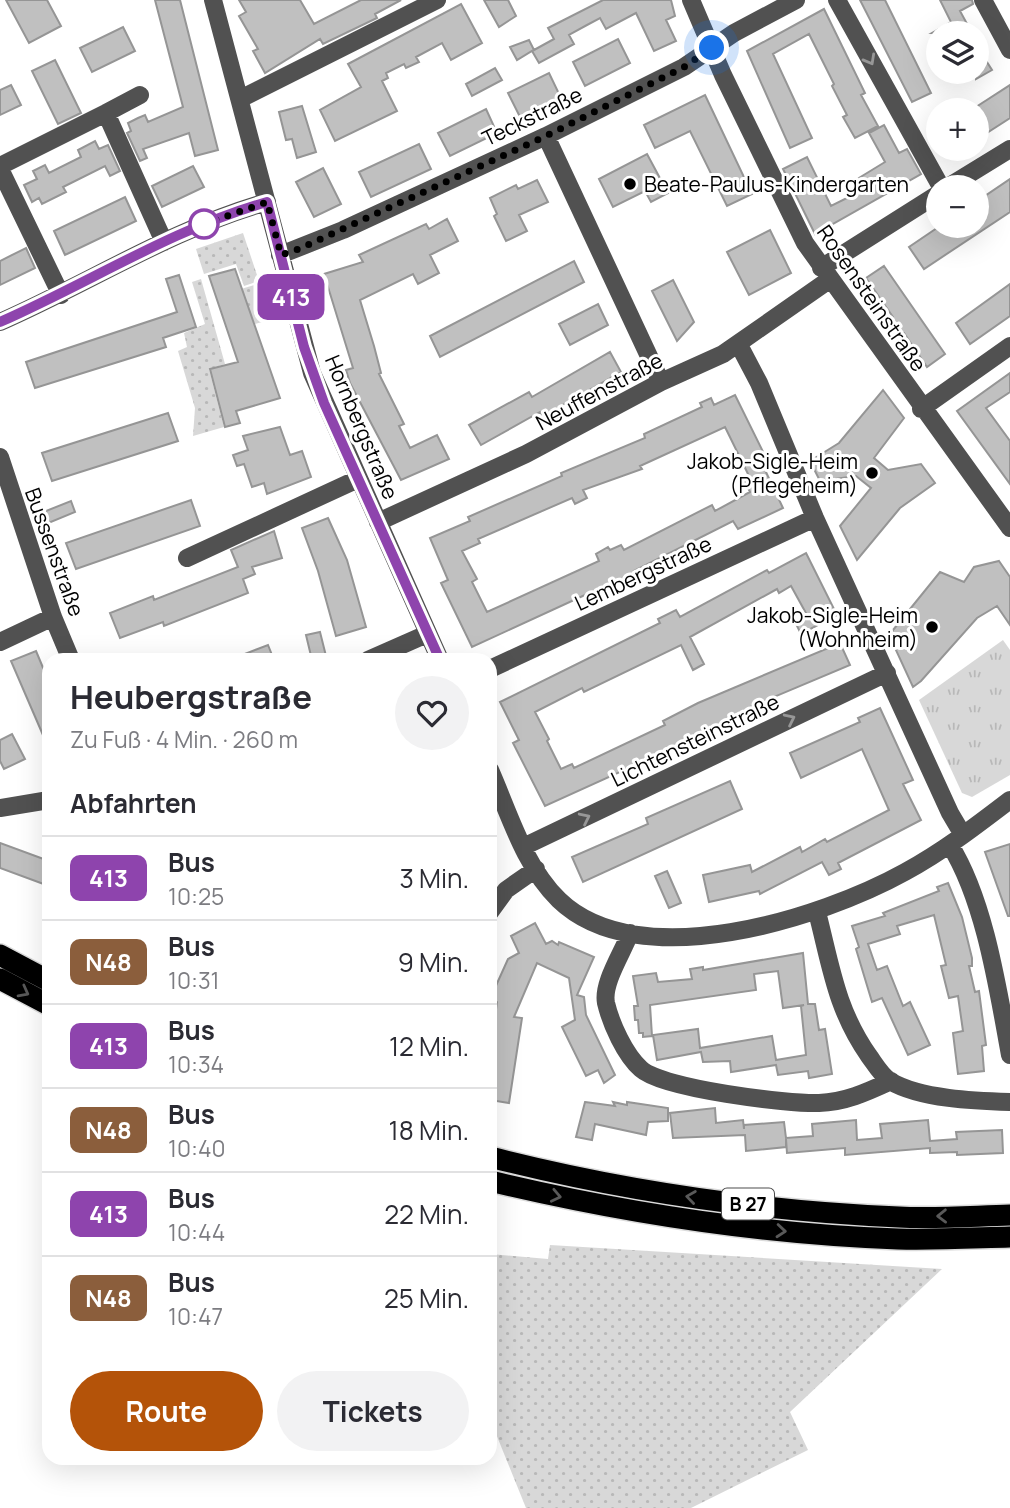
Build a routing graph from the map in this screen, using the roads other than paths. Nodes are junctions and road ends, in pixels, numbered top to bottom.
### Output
1 (213, 0) edge
2 (437, 0) edge
3 (691, 0) edge
4 (796, 0) edge
5 (837, 0) edge
6 (983, 0) edge
7 (712, 48) junction
8 (1010, 50) edge
9 (140, 96) dead end
10 (240, 100) junction
11 (106, 113) junction
12 (546, 136) junction
13 (1010, 149) edge
14 (0, 167) edge
15 (934, 175) edge
16 (968, 175) edge
17 (267, 202) junction
18 (926, 202) edge
19 (163, 242) junction
20 (281, 255) junction
21 (825, 274) junction
22 (61, 295) junction
23 (0, 322) edge
24 (739, 345) junction
25 (1010, 346) edge
26 (661, 382) junction
27 (921, 409) junction
28 (0, 457) edge
29 (358, 479) junction
30 (815, 518) junction
31 (378, 522) junction
32 (1010, 528) edge
33 (187, 558) dead end
34 (54, 617) junction
35 (427, 634) junction
36 (0, 642) edge
37 (68, 653) edge
38 (384, 653) edge
39 (436, 653) edge
40 (497, 666) edge
41 (887, 673) junction
42 (497, 786) edge
43 (1010, 800) edge
44 (42, 801) edge
45 (0, 808) edge
46 (956, 840) junction
47 (523, 847) junction
48 (536, 869) junction
49 (497, 902) edge
50 (817, 912) junction
51 (630, 933) junction
52 (0, 955) edge
53 (42, 977) edge
54 (0, 979) edge
55 (42, 1001) edge
56 (1010, 1055) edge
57 (891, 1081) junction
58 (1010, 1102) edge
59 (497, 1159) edge
60 (497, 1182) edge
61 (1010, 1215) edge
62 (1010, 1237) edge

1 - 10 street, Hornbergstraße
2 - 10 street
3 - 7 street, Rosensteinstraße
4 - 7 street, Teckstraße
5 -> 15 street
6 - 8 street
7 - 12 street, Teckstraße
7 - 21 street, Rosensteinstraße
9 - 11 street
10 - 17 street, Hornbergstraße
11 - 14 street
11 - 19 street
12 - 20 street, Teckstraße
12 - 26 street
13 - 16 street
14 - 22 street
17 - 19 street
17 - 20 street, Hornbergstraße
18 - 21 street, Neuffenstraße
19 - 22 street
20 - 29 street, Hornbergstraße
21 - 24 street, Neuffenstraße
21 - 27 street, Rosensteinstraße
22 - 23 street
24 - 26 street, Neuffenstraße
24 - 30 street
25 - 27 street
26 - 31 street, Neuffenstraße
27 - 32 street, Rosensteinstraße
28 - 34 street, Bussenstraße
29 - 31 street, Hornbergstraße
29 - 33 street
30 - 40 street, Lembergstraße
30 - 41 street
31 - 35 street, Hornbergstraße
34 - 36 street
34 - 37 street, Bussenstraße
35 - 38 street
35 - 39 street, Hornbergstraße
41 - 46 street
47 -> 41 street, Lichtensteinstraße
42 - 47 street
43 - 46 street
44 - 45 street
46 - 50 street
46 - 56 street
47 - 48 street
48 - 49 street
48 - 51 street
50 - 51 street
50 - 57 street
51 - 57 street
52 - 53 highway
54 -> 55 highway
57 - 58 street
61 -> 59 highway, B 27
60 -> 62 highway, B 27

